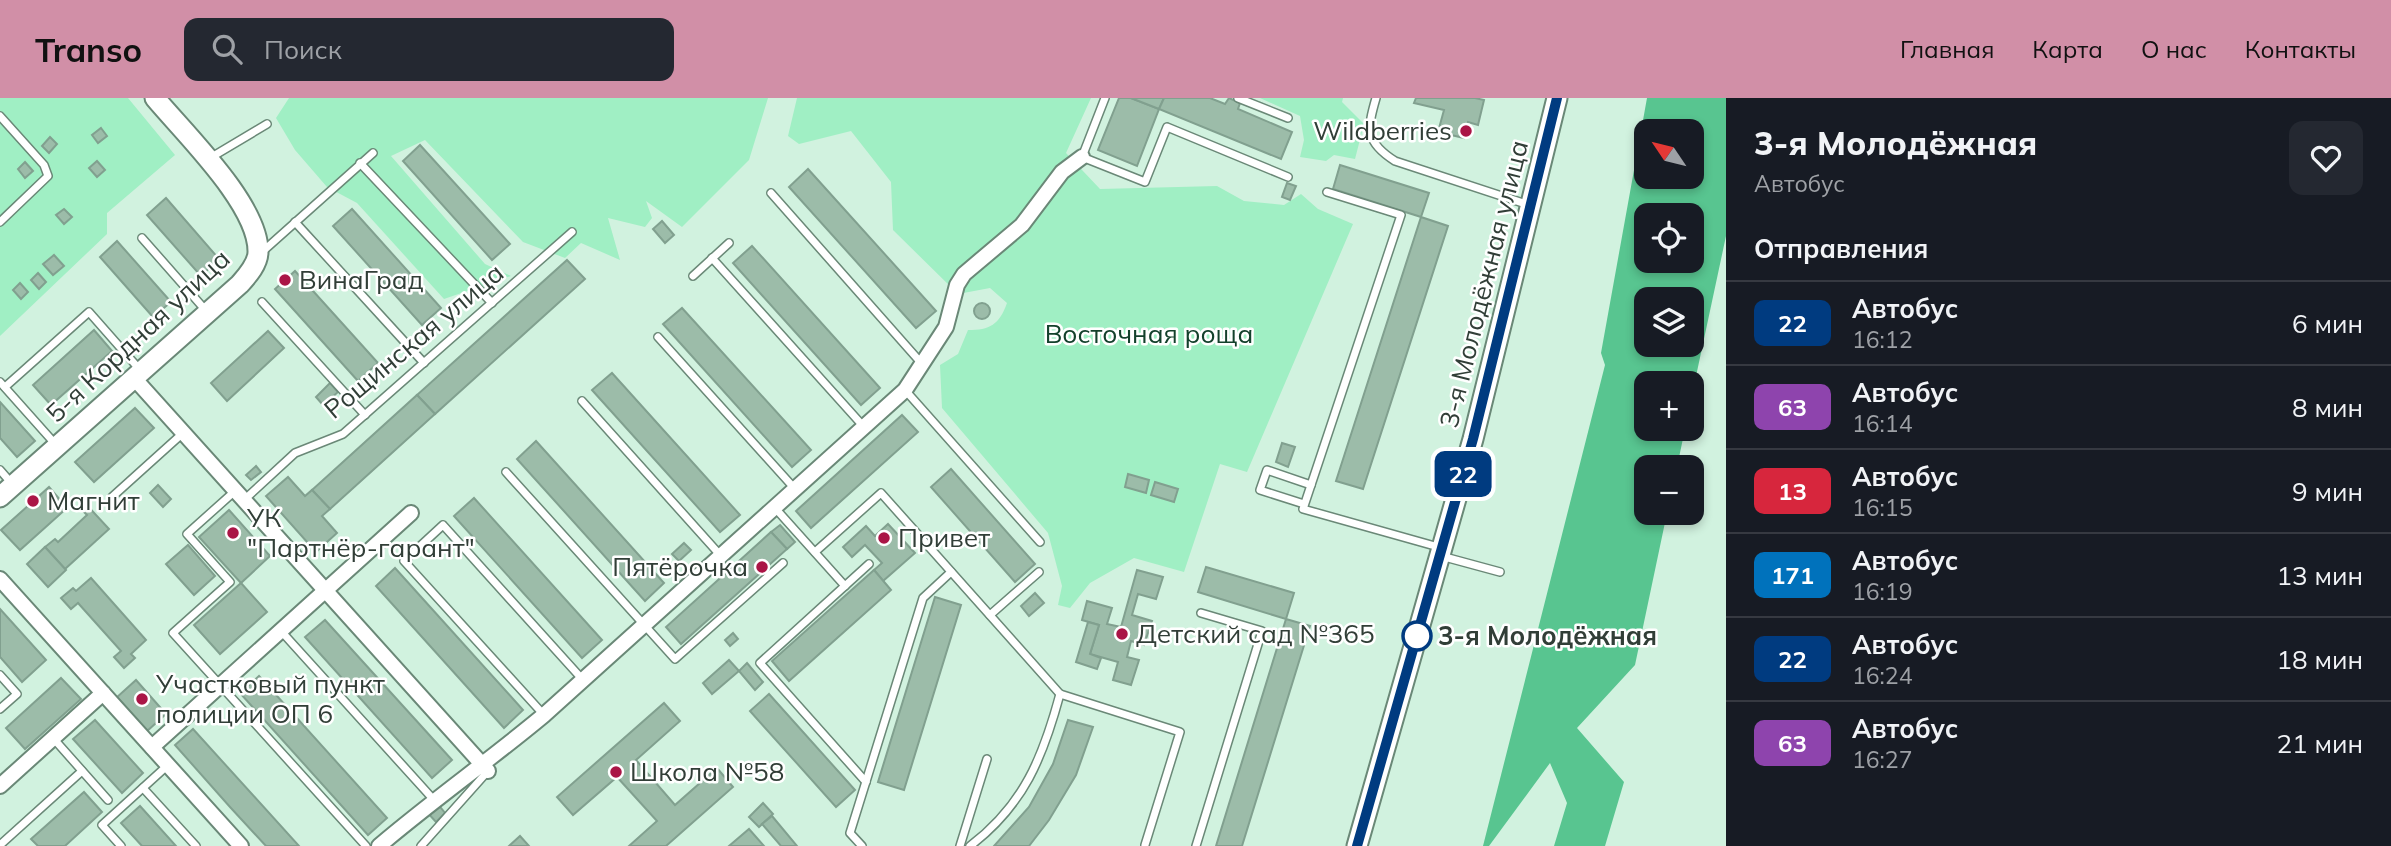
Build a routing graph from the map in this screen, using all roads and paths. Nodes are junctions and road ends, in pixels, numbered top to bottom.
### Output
1 (155, 98) edge
2 (1105, 98) edge
3 (1238, 98) edge
4 (1376, 98) edge
5 (1557, 98) edge
6 (0, 116) edge
7 (1288, 118) dead end
8 (7, 123) junction
9 (267, 124) dead end
10 (0, 130) edge
11 (373, 153) dead end
12 (1082, 157) junction
13 (207, 160) junction
14 (360, 163) junction
15 (1288, 177) dead end
16 (1327, 192) dead end
17 (771, 193) dead end
18 (1530, 206) junction
19 (0, 222) edge
20 (295, 222) junction
21 (572, 232) dead end
22 (142, 239) dead end
23 (729, 243) dead end
24 (259, 255) junction
25 (712, 258) junction
26 (693, 276) dead end
27 (262, 302) dead end
28 (492, 303) junction
29 (208, 313) junction
30 (658, 337) dead end
31 (424, 363) junction
32 (923, 366) junction
33 (138, 375) junction
34 (2, 385) edge
35 (905, 390) junction
36 (582, 401) dead end
37 (365, 415) junction
38 (864, 427) junction
39 (183, 433) junction
40 (57, 447) junction
41 (0, 470) edge
42 (506, 472) dead end
43 (1311, 485) junction
44 (795, 489) junction
45 (7, 491) edge
46 (240, 495) junction
47 (112, 497) dead end
48 (1304, 504) junction
49 (775, 508) junction
50 (411, 513) dead end
51 (1040, 542) dead end
52 (815, 552) junction
53 (1441, 552) junction
54 (721, 556) junction
55 (783, 563) dead end
56 (869, 564) dead end
57 (951, 572) junction
58 (1039, 572) dead end
59 (1500, 572) dead end
60 (0, 579) edge
61 (845, 586) junction
62 (326, 590) junction
63 (1201, 613) dead end
64 (990, 615) junction
65 (644, 625) junction
66 (281, 631) junction
67 (0, 675) edge
68 (583, 680) junction
69 (221, 685) junction
70 (103, 693) junction
71 (1060, 694) junction
72 (0, 709) edge
73 (544, 715) junction
74 (53, 738) junction
75 (152, 747) junction
76 (987, 759) dead end
77 (168, 765) junction
78 (486, 768) junction
79 (82, 771) junction
80 (866, 782) junction
81 (0, 786) edge
82 (143, 788) junction
83 (433, 799) junction
84 (108, 800) dead end
85 (0, 845) edge
86 (121, 846) edge
87 (196, 846) edge
88 (241, 846) edge
89 (366, 846) edge
90 (379, 846) edge
91 (421, 846) edge
92 (862, 846) edge
93 (960, 846) edge
94 (970, 846) edge
95 (1146, 846) edge
96 (1196, 846) edge
97 (1357, 846) edge

1 - 13 main road, 5-я Кордная улица
2 - 12 lane
3 - 7 lane
4 - 18 lane
5 - 18 main road, 3-я Молодёжная улица
6 - 8 lane
8 - 10 lane
8 - 19 lane
9 - 13 lane
11 - 14 lane
12 - 15 lane
12 - 32 street
13 - 24 main road, 5-я Кордная улица
14 - 20 lane
14 - 28 lane
16 - 43 lane
17 - 32 lane
18 - 53 main road, 3-я Молодёжная улица
20 - 24 lane
20 - 31 lane
21 - 28 lane, Рощинская улица
22 - 29 lane
23 - 25 lane
24 - 29 main road, 5-я Кордная улица
25 - 26 lane
25 - 38 lane
27 - 37 lane
28 - 31 lane, Рощинская улица
29 - 33 main road, 5-я Кордная улица
30 - 44 lane
31 - 37 lane, Рощинская улица
32 - 35 street
33 - 34 lane
33 - 39 street
33 - 40 main road, 5-я Кордная улица
34 - 40 lane
35 - 38 street
35 - 51 lane
36 - 54 lane
37 - 46 lane, Рощинская улица
38 - 44 street
39 - 46 street
39 - 47 lane
40 - 45 main road, 5-я Кордная улица
41 - 45 lane
42 - 65 lane
43 - 48 lane
43 - 48 lane
44 - 49 street
46 - 62 street
46 - 69 lane, Рощинская улица
48 - 53 lane
49 - 52 lane
49 - 54 street
50 - 62 street
52 - 57 lane
52 - 61 lane
53 - 59 lane
53 - 97 main road, 3-я Молодёжная улица
54 - 65 street
55 - 65 lane
56 - 61 lane
57 - 64 lane
57 - 80 lane
58 - 64 lane
60 - 70 street
61 - 80 lane
62 - 66 street
62 - 78 street
63 - 96 lane
64 - 71 lane
65 - 68 street
66 - 69 street
66 - 83 lane
67 - 72 lane
68 - 73 street
68 - 73 lane
69 - 75 street
69 - 89 lane
70 - 74 street
70 - 75 street
71 - 94 lane
71 - 95 lane
73 - 78 street
74 - 79 lane
74 - 81 street
75 - 77 street
76 - 93 lane
77 - 82 lane
77 - 88 street
78 - 83 street
78 - 91 lane
79 - 84 lane
79 - 85 lane
80 - 92 lane
82 - 86 lane
82 - 87 lane
83 - 90 street

